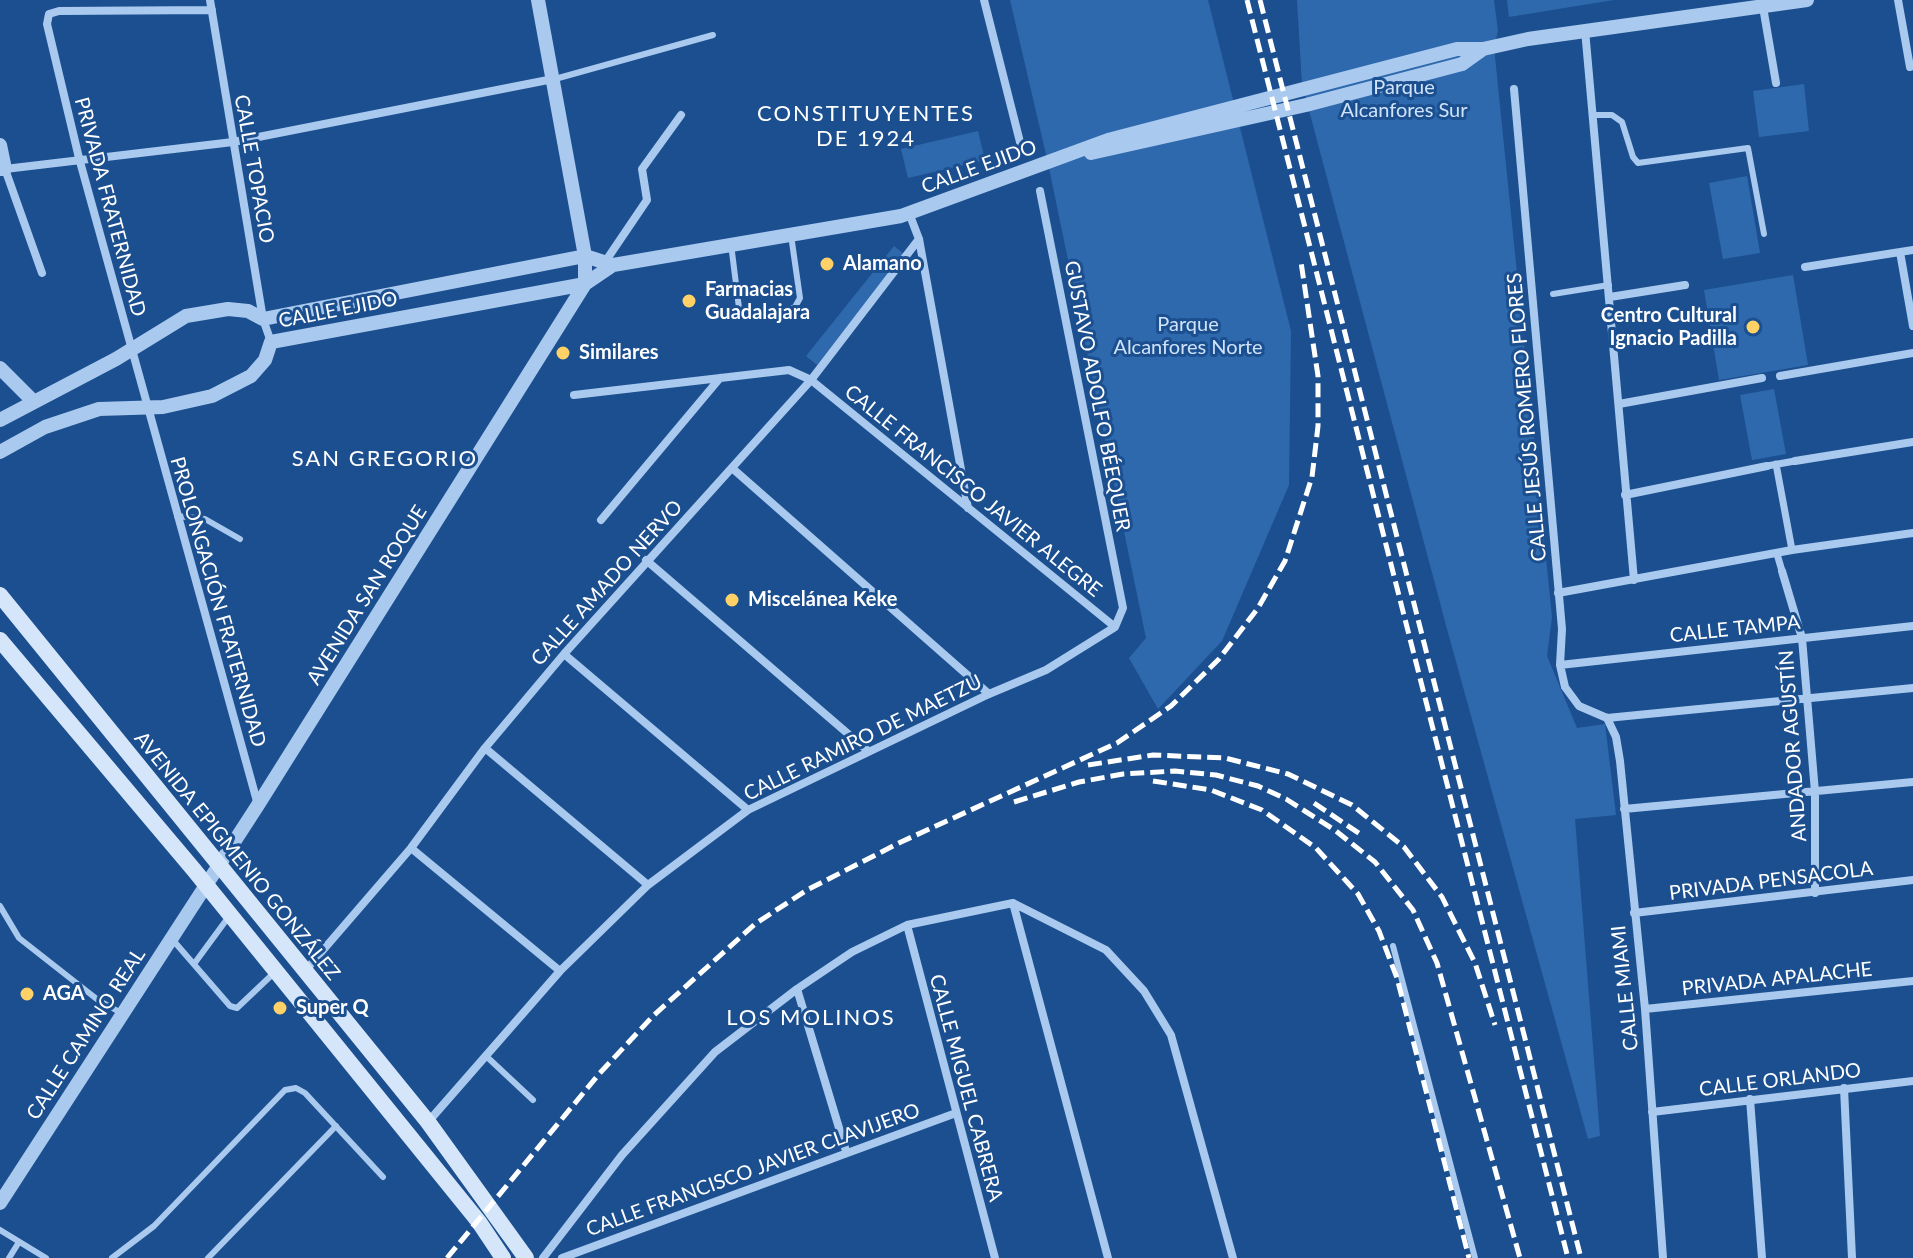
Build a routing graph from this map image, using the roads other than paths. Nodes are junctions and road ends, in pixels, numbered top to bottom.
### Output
1 (538, 0) edge
2 (984, 0) edge
3 (1807, 0) edge
4 (1898, 0) edge
5 (211, 5) edge
6 (1763, 7) junction
7 (1585, 30) junction
8 (713, 35) dead end
9 (1910, 67) dead end
10 (553, 79) junction
11 (1776, 83) dead end
12 (1514, 89) dead end
13 (681, 115) dead end
14 (1593, 115) junction
15 (233, 142) junction
16 (1020, 142) dead end
17 (0, 145) edge
18 (79, 158) junction
19 (2, 169) edge
20 (1040, 191) dead end
21 (909, 213) junction
22 (1764, 234) dead end
23 (791, 235) junction
24 (919, 239) junction
25 (731, 244) junction
26 (1913, 250) edge
27 (1900, 252) junction
28 (585, 256) junction
29 (609, 264) junction
30 (1805, 267) dead end
31 (42, 273) dead end
32 (585, 284) junction
33 (1609, 285) junction
34 (1685, 285) dead end
35 (1553, 294) dead end
36 (1610, 297) junction
37 (263, 319) junction
38 (1913, 326) edge
39 (271, 342) junction
40 (132, 350) junction
41 (1913, 353) edge
42 (0, 368) edge
43 (1780, 376) dead end
44 (721, 378) junction
45 (1762, 378) dead end
46 (811, 380) junction
47 (574, 395) dead end
48 (34, 402) junction
49 (1619, 404) junction
50 (147, 407) junction
51 (0, 420) edge
52 (1913, 442) edge
53 (0, 452) edge
54 (1795, 461) joint
55 (1772, 465) junction
56 (732, 468) junction
57 (1625, 495) junction
58 (968, 508) junction
59 (177, 516) junction
60 (601, 520) dead end
61 (1913, 533) edge
62 (240, 539) dead end
63 (1792, 550) junction
64 (1777, 554) junction
65 (646, 560) junction
66 (1782, 571) joint
67 (1634, 580) junction
68 (1558, 593) junction
69 (0, 595) edge
70 (1913, 626) edge
71 (1115, 627) junction
72 (1802, 638) junction
73 (0, 640) edge
74 (564, 654) junction
75 (1560, 665) junction
76 (1913, 688) edge
77 (989, 694) junction
78 (1808, 699) junction
79 (1607, 718) junction
80 (485, 748) junction
81 (868, 751) junction
82 (1913, 782) edge
83 (1815, 792) junction
84 (258, 805) junction
85 (1624, 809) junction
86 (748, 810) junction
87 (411, 848) junction
88 (218, 865) junction
89 (1913, 880) edge
90 (648, 885) junction
91 (206, 886) junction
92 (1815, 893) junction
93 (1013, 903) junction
94 (0, 906) edge
95 (1634, 913) junction
96 (230, 915) junction
97 (907, 925) junction
98 (171, 938) junction
99 (1393, 946) dead end
100 (194, 964) junction
101 (304, 971) junction
102 (560, 971) junction
103 (275, 972) junction
104 (1913, 981) edge
105 (797, 989) junction
106 (1645, 1009) junction
107 (123, 1014) junction
108 (486, 1056) junction
109 (1913, 1081) edge
110 (1844, 1088) junction
111 (1750, 1099) junction
112 (533, 1100) dead end
113 (1652, 1112) junction
114 (956, 1113) junction
115 (428, 1122) junction
116 (336, 1126) junction
117 (846, 1151) junction
118 (383, 1177) dead end
119 (0, 1203) edge
120 (0, 1230) edge
121 (19, 1242) junction
122 (9, 1258) edge
123 (46, 1258) edge
124 (112, 1258) edge
125 (208, 1258) edge
126 (503, 1258) edge
127 (526, 1258) edge
128 (543, 1258) edge
129 (562, 1258) edge
130 (995, 1258) edge
131 (1108, 1258) edge
132 (1233, 1258) edge
133 (1475, 1258) edge
134 (1663, 1258) edge
135 (1762, 1258) edge
136 (1852, 1258) edge

1 - 10 street
2 - 16 street
3 - 6 street, CALLE EJIDO
4 - 9 street
5 - 15 street, CALLE TOPACIO
5 - 18 street, PRIVADA FRATERNIDAD
6 - 7 street, CALLE EJIDO
6 - 11 street
7 - 14 street
7 - 21 street, CALLE EJIDO
8 - 10 lane
10 - 15 street
10 - 28 street
12 - 68 street, CALLE JESÚS ROMERO FLORES
13 - 29 street
14 - 22 lane
14 - 33 street
15 - 18 street
15 - 37 street, CALLE TOPACIO
17 - 19 street
18 - 19 street
18 - 40 street, PRIVADA FRATERNIDAD
19 - 31 street
20 - 71 street, GUSTAVO ADOLFO BÉEQUER
21 - 23 street, CALLE EJIDO
21 - 24 street
23 - 25 street, CALLE EJIDO
23 - 25 lane
24 - 46 street, CALLE AMADO NERVO
24 - 58 street
25 - 29 street, CALLE EJIDO
26 - 27 street
27 - 30 street
27 - 38 street
28 - 29 street, CALLE EJIDO
28 - 32 street
28 - 37 street, CALLE EJIDO
29 - 32 street, CALLE EJIDO
32 - 39 street, CALLE EJIDO
32 - 84 street, AVENIDA SAN ROQUE
33 - 35 lane
33 - 36 street
34 - 36 street
36 - 49 street
37 - 39 street, CALLE TOPACIO
37 - 40 street, CALLE EJIDO
39 - 50 street, CALLE EJIDO
40 - 48 street, CALLE EJIDO
40 - 50 street, PRIVADA FRATERNIDAD
41 - 43 street
42 - 48 street
44 - 46 street
44 - 47 street
44 - 60 street
45 - 49 street
46 - 56 street, CALLE AMADO NERVO
46 - 58 street, CALLE FRANCISCO JAVIER ALEGRE
48 - 51 street, CALLE EJIDO
49 - 57 street
50 - 53 street, CALLE EJIDO
50 - 59 street, PROLONGACIÓN FRATERNIDAD
52 - 54 street
54 - 55 street
55 - 57 street
55 - 63 street
56 - 65 street, CALLE AMADO NERVO
56 - 77 street
57 - 67 street
58 - 71 street, CALLE FRANCISCO JAVIER ALEGRE
59 - 62 lane
59 - 84 street, PROLONGACIÓN FRATERNIDAD
61 - 63 street
63 - 64 street
64 - 66 street, ANDADOR AGUSTÍN
64 - 67 street
65 - 74 street, CALLE AMADO NERVO
65 - 81 street
66 - 72 street, ANDADOR AGUSTÍN
67 - 68 street
68 - 75 street, CALLE JESÚS ROMERO FLORES
69 - 88 main road, AVENIDA EPIGMENIO GONZÁLEZ
70 - 72 street, CALLE TAMPA
71 - 77 street, CALLE RAMIRO DE MAETZU
72 - 75 street, CALLE TAMPA
72 - 78 street, ANDADOR AGUSTÍN
73 - 91 main road
74 - 80 street, CALLE AMADO NERVO
74 - 86 street
75 - 79 street, CALLE JESÚS ROMERO FLORES
76 - 78 street
77 - 81 street, CALLE RAMIRO DE MAETZU
78 - 79 street
78 - 83 street, ANDADOR AGUSTÍN
79 - 85 street, CALLE MIAMI
80 - 87 street, CALLE AMADO NERVO
80 - 90 street
81 - 86 street, CALLE RAMIRO DE MAETZU
82 - 83 street
83 - 85 street
83 - 92 street, ANDADOR AGUSTÍN
84 - 88 street, AVENIDA SAN ROQUE
85 - 95 street, CALLE MIAMI
86 - 90 street, CALLE RAMIRO DE MAETZU
87 - 101 street, CALLE AMADO NERVO
87 - 102 street
88 - 91 street, AVENIDA SAN ROQUE
88 - 101 main road, AVENIDA EPIGMENIO GONZÁLEZ
89 - 92 street, PRIVADA PENSACOLA
90 - 102 street, CALLE RAMIRO DE MAETZU
91 - 96 main road
91 - 98 street, CALLE CAMINO REAL
92 - 95 street, PRIVADA PENSACOLA
93 - 97 street
93 - 131 street
93 - 132 street
94 - 107 lane
95 - 106 street, CALLE MIAMI
96 - 100 lane
96 - 103 main road
97 - 105 street
97 - 114 street, CALLE MIGUEL CABRERA
98 - 100 lane
98 - 107 street, CALLE CAMINO REAL
99 - 133 lane
100 - 103 lane
101 - 115 main road, AVENIDA EPIGMENIO GONZÁLEZ
102 - 108 street, CALLE RAMIRO DE MAETZU
103 - 126 main road
104 - 106 street, PRIVADA APALACHE
105 - 117 street
105 - 128 street
106 - 113 street, CALLE MIAMI
107 - 119 street, CALLE CAMINO REAL
108 - 112 lane
108 - 115 street, CALLE RAMIRO DE MAETZU
109 - 110 street, CALLE ORLANDO
110 - 111 street, CALLE ORLANDO
110 - 136 street
111 - 113 street, CALLE ORLANDO
111 - 135 street
113 - 134 street, CALLE MIAMI
114 - 117 street, CALLE FRANCISCO JAVIER CLAVIJERO
114 - 130 street, CALLE MIGUEL CABRERA
115 - 127 main road, AVENIDA EPIGMENIO GONZÁLEZ
116 - 118 lane
116 - 124 lane
116 - 125 lane
117 - 129 street, CALLE FRANCISCO JAVIER CLAVIJERO
120 - 121 lane
121 - 122 lane
121 - 123 lane

